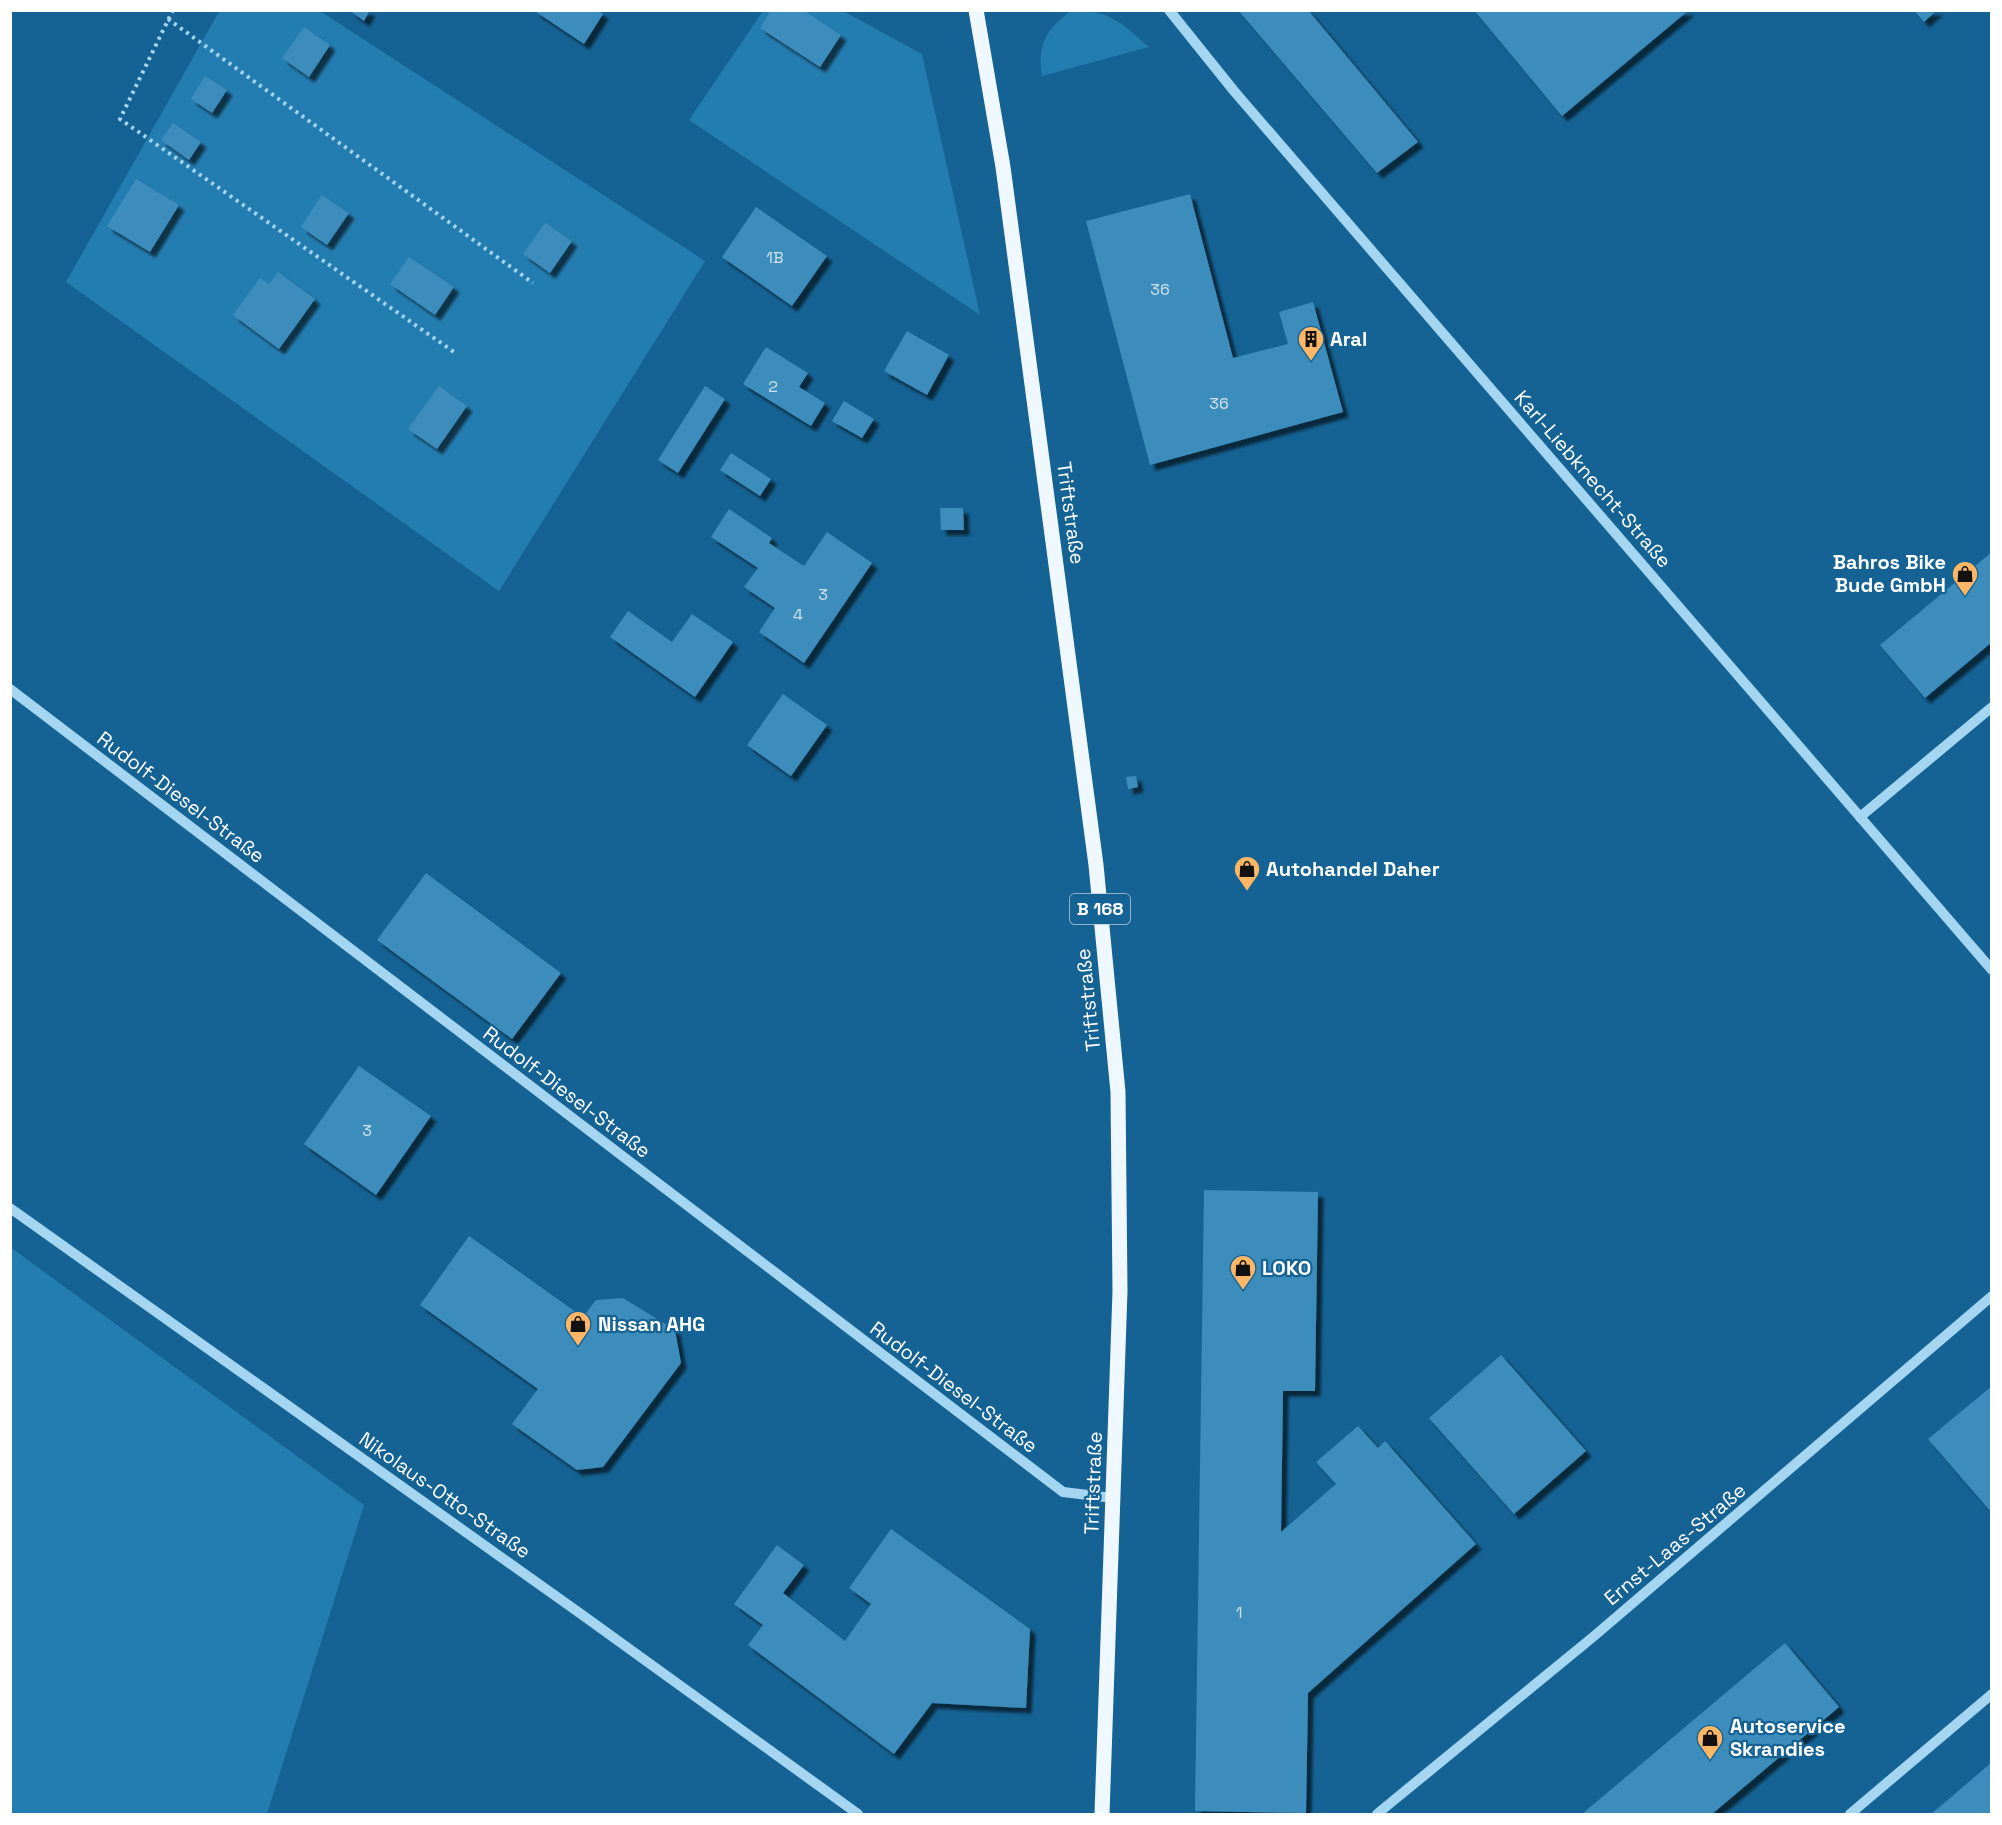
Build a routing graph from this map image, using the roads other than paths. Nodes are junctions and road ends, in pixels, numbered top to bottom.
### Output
1 (976, 10) edge
2 (1169, 10) edge
3 (10, 689) edge
4 (1992, 707) edge
5 (1860, 817) junction
6 (1992, 970) edge
7 (10, 1208) edge
8 (1992, 1296) edge
9 (1113, 1498) junction
10 (1992, 1695) edge
11 (858, 1815) edge
12 (1102, 1815) edge
13 (1377, 1815) edge
14 (1851, 1815) edge

1 - 9 main road, Triftstraße / B 168
2 - 5 street, Karl-Liebknecht-Straße
3 - 9 street, Rudolf-Diesel-Straße
4 - 5 street
5 - 6 street, Karl-Liebknecht-Straße
7 - 11 street, Nikolaus-Otto-Straße
8 - 13 street, Ernst-Laas-Straße
9 - 12 main road, Triftstraße / B 168
10 - 14 street

